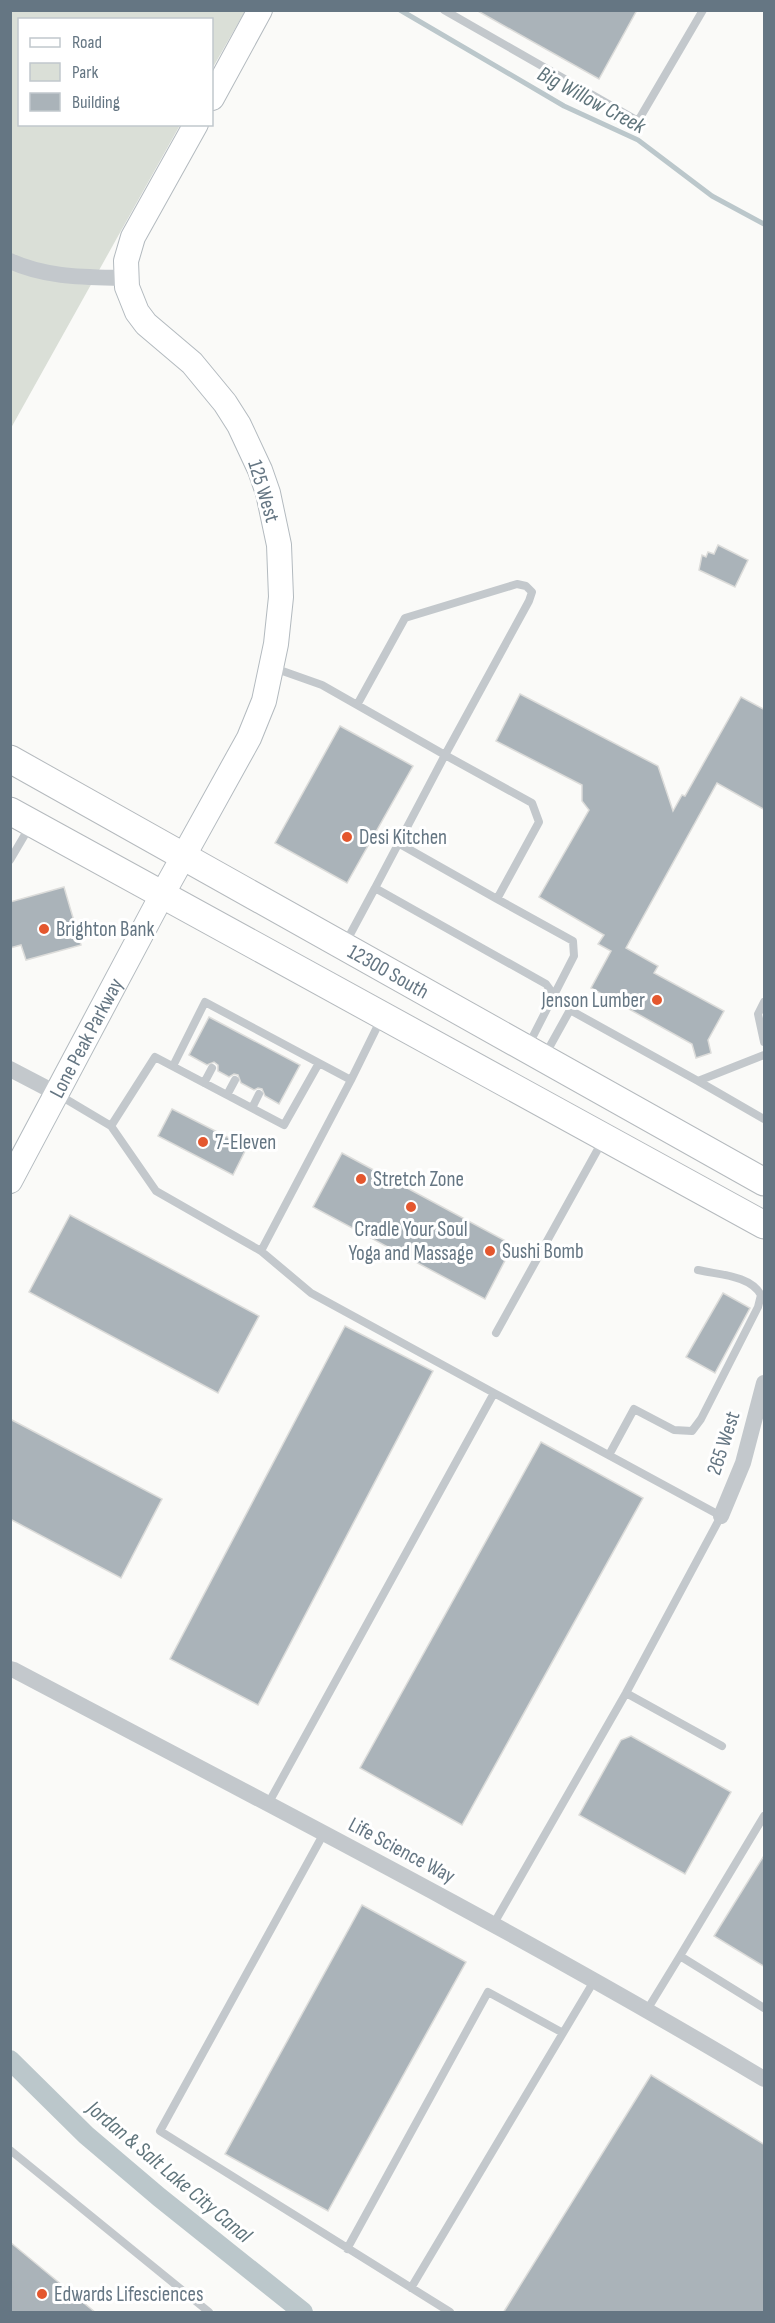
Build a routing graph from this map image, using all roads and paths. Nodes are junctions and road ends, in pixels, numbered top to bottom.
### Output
1 (260, 10) edge
2 (444, 10) edge
3 (703, 10) edge
4 (213, 96) edge
5 (195, 126) edge
6 (10, 261) edge
7 (125, 278) junction
8 (271, 667) junction
9 (357, 705) junction
10 (445, 755) junction
11 (10, 759) edge
12 (21, 817) edge
13 (398, 843) junction
14 (183, 857) junction
15 (10, 860) edge
16 (375, 888) junction
17 (162, 895) junction
18 (497, 899) junction
19 (343, 947) junction
20 (554, 995) junction
21 (765, 1002) edge
22 (382, 1016) junction
23 (238, 1019) junction
24 (233, 1029) dead end
25 (261, 1032) junction
26 (256, 1042) dead end
27 (765, 1042) edge
28 (285, 1045) junction
29 (535, 1054) junction
30 (280, 1055) dead end
31 (765, 1055) edge
32 (319, 1063) junction
33 (173, 1066) junction
34 (10, 1068) edge
35 (212, 1068) dead end
36 (235, 1080) dead end
37 (351, 1080) junction
38 (698, 1081) junction
39 (204, 1083) junction
40 (56, 1093) junction
41 (259, 1094) dead end
42 (227, 1095) junction
43 (252, 1108) junction
44 (765, 1119) edge
45 (111, 1126) junction
46 (605, 1137) junction
47 (10, 1181) edge
48 (765, 1182) edge
49 (765, 1225) edge
50 (261, 1251) junction
51 (698, 1270) dead end
52 (496, 1333) dead end
53 (765, 1383) edge
54 (494, 1393) junction
55 (609, 1455) junction
56 (721, 1516) junction
57 (12, 1667) edge
58 (626, 1693) junction
59 (722, 1746) dead end
60 (268, 1804) junction
61 (765, 1815) edge
62 (324, 1833) junction
63 (493, 1925) junction
64 (680, 1956) junction
65 (594, 1981) junction
66 (765, 2008) edge
67 (647, 2010) junction
68 (563, 2033) junction
69 (765, 2079) edge
70 (10, 2150) edge
71 (347, 2249) junction
72 (411, 2288) junction
73 (209, 2313) edge
74 (450, 2313) edge

1 - 4 main road
2 - 3 lane
5 - 7 main road, 125 West
6 - 7 street
7 - 8 main road, 125 West
8 - 9 lane
8 - 14 main road, 125 West
9 - 10 lane
9 - 10 lane
10 - 13 lane
10 - 18 lane
11 - 14 main road, 12300 South
12 - 15 lane
12 - 17 main road, 12300 South
13 - 16 lane
13 - 18 lane
14 - 17 main road, 125 West
14 - 19 main road, 12300 South
16 - 19 lane
16 - 20 lane
17 - 22 main road, 12300 South
17 - 40 main road, Lone Peak Parkway
18 - 20 lane
19 - 29 main road, 12300 South
20 - 29 lane
21 - 27 lane
22 - 37 lane
22 - 46 main road, 12300 South
23 - 24 lane
23 - 25 lane
23 - 33 lane
25 - 26 lane
25 - 28 lane
28 - 30 lane
28 - 32 lane
29 - 38 lane
29 - 48 main road, 12300 South
31 - 38 lane
32 - 37 lane
32 - 43 lane
33 - 39 lane
33 - 45 lane
34 - 40 street
35 - 39 lane
36 - 42 lane
37 - 50 lane
38 - 44 lane
39 - 42 lane
40 - 45 lane
40 - 47 main road, Lone Peak Parkway
41 - 43 lane
42 - 43 lane
45 - 50 lane
46 - 49 main road, 12300 South
46 - 52 lane
50 - 54 lane
51 - 55 lane
53 - 56 street, 265 West
54 - 55 lane
54 - 60 lane
55 - 56 lane
56 - 58 lane
57 - 60 street, Life Science Way
58 - 59 lane
58 - 63 lane
60 - 62 street, Life Science Way
61 - 64 lane
62 - 63 street, Life Science Way
62 - 71 lane
63 - 65 street, Life Science Way
64 - 66 lane
64 - 67 lane
65 - 67 street, Life Science Way
65 - 68 lane
67 - 69 street, Life Science Way
68 - 71 lane
68 - 72 lane
70 - 73 lane
71 - 72 lane
72 - 74 lane

